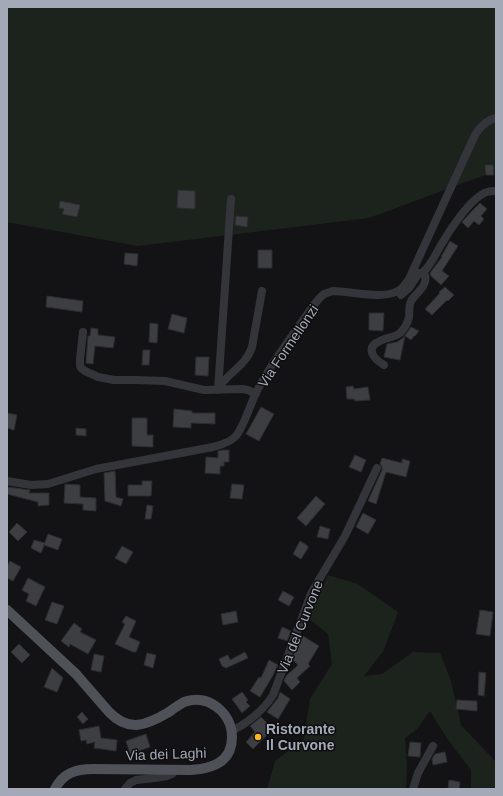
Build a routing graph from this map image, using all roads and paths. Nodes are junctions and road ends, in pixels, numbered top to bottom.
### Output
1 (496, 118) edge
2 (496, 191) edge
3 (231, 199) dead end
4 (422, 273) junction
5 (262, 291) dead end
6 (373, 295) junction
7 (83, 332) dead end
8 (384, 365) dead end
9 (218, 390) junction
10 (256, 394) junction
11 (377, 468) dead end
12 (7, 481) edge
13 (7, 610) edge
14 (232, 731) junction
15 (432, 746) dead end
16 (176, 770) junction
17 (55, 789) edge
18 (125, 789) edge
19 (413, 789) edge

1 - 6 street, Via Formellonzi
2 - 4 street
3 - 9 street
4 - 6 street
4 - 8 street
5 - 9 street
6 - 10 street, Via Formellonzi
7 - 9 street
9 - 10 street
10 - 12 street, Via Formellonzi
11 - 14 street, Via del Curvone
13 - 14 main road
14 - 16 main road, Via dei Laghi
15 - 19 street
16 - 17 main road, Via dei Laghi
16 - 18 street

